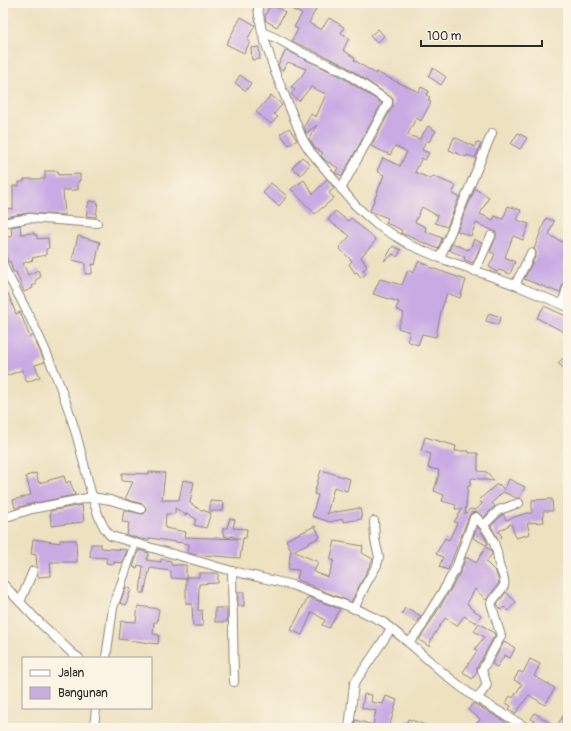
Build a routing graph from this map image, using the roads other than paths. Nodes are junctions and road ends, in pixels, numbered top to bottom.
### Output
1 (257, 3) edge
2 (262, 32) junction
3 (492, 134) dead end
4 (341, 189) junction
5 (3, 223) edge
6 (97, 224) dead end
7 (491, 236) dead end
8 (530, 253) dead end
9 (440, 258) junction
10 (3, 263) edge
11 (475, 271) junction
12 (516, 285) junction
13 (568, 285) edge
14 (565, 306) edge
15 (92, 497) junction
16 (519, 503) dead end
17 (140, 509) dead end
18 (3, 518) edge
19 (374, 521) dead end
20 (484, 525) junction
21 (135, 543) junction
22 (33, 571) dead end
23 (232, 571) junction
24 (3, 584) edge
25 (20, 602) junction
26 (354, 609) junction
27 (391, 629) junction
28 (409, 643) junction
29 (78, 657) edge
30 (106, 657) edge
31 (234, 682) dead end
32 (477, 698) junction
33 (96, 709) edge
34 (94, 728) edge
35 (349, 728) edge
36 (527, 728) edge

1 - 2 street
2 - 4 street
2 - 4 street
3 - 9 street
4 - 9 street
5 - 6 street
7 - 11 street
8 - 12 street
9 - 11 street
10 - 15 street
11 - 12 street
12 - 14 street
13 - 14 street
15 - 17 street
15 - 18 street
15 - 21 street
16 - 20 street
19 - 26 street
20 - 28 street
20 - 32 street
21 - 23 street
21 - 30 street
22 - 25 street
23 - 26 street
23 - 31 street
24 - 25 street
25 - 29 street
26 - 27 street
27 - 28 street
27 - 35 street
28 - 32 street
32 - 36 street
33 - 34 street

